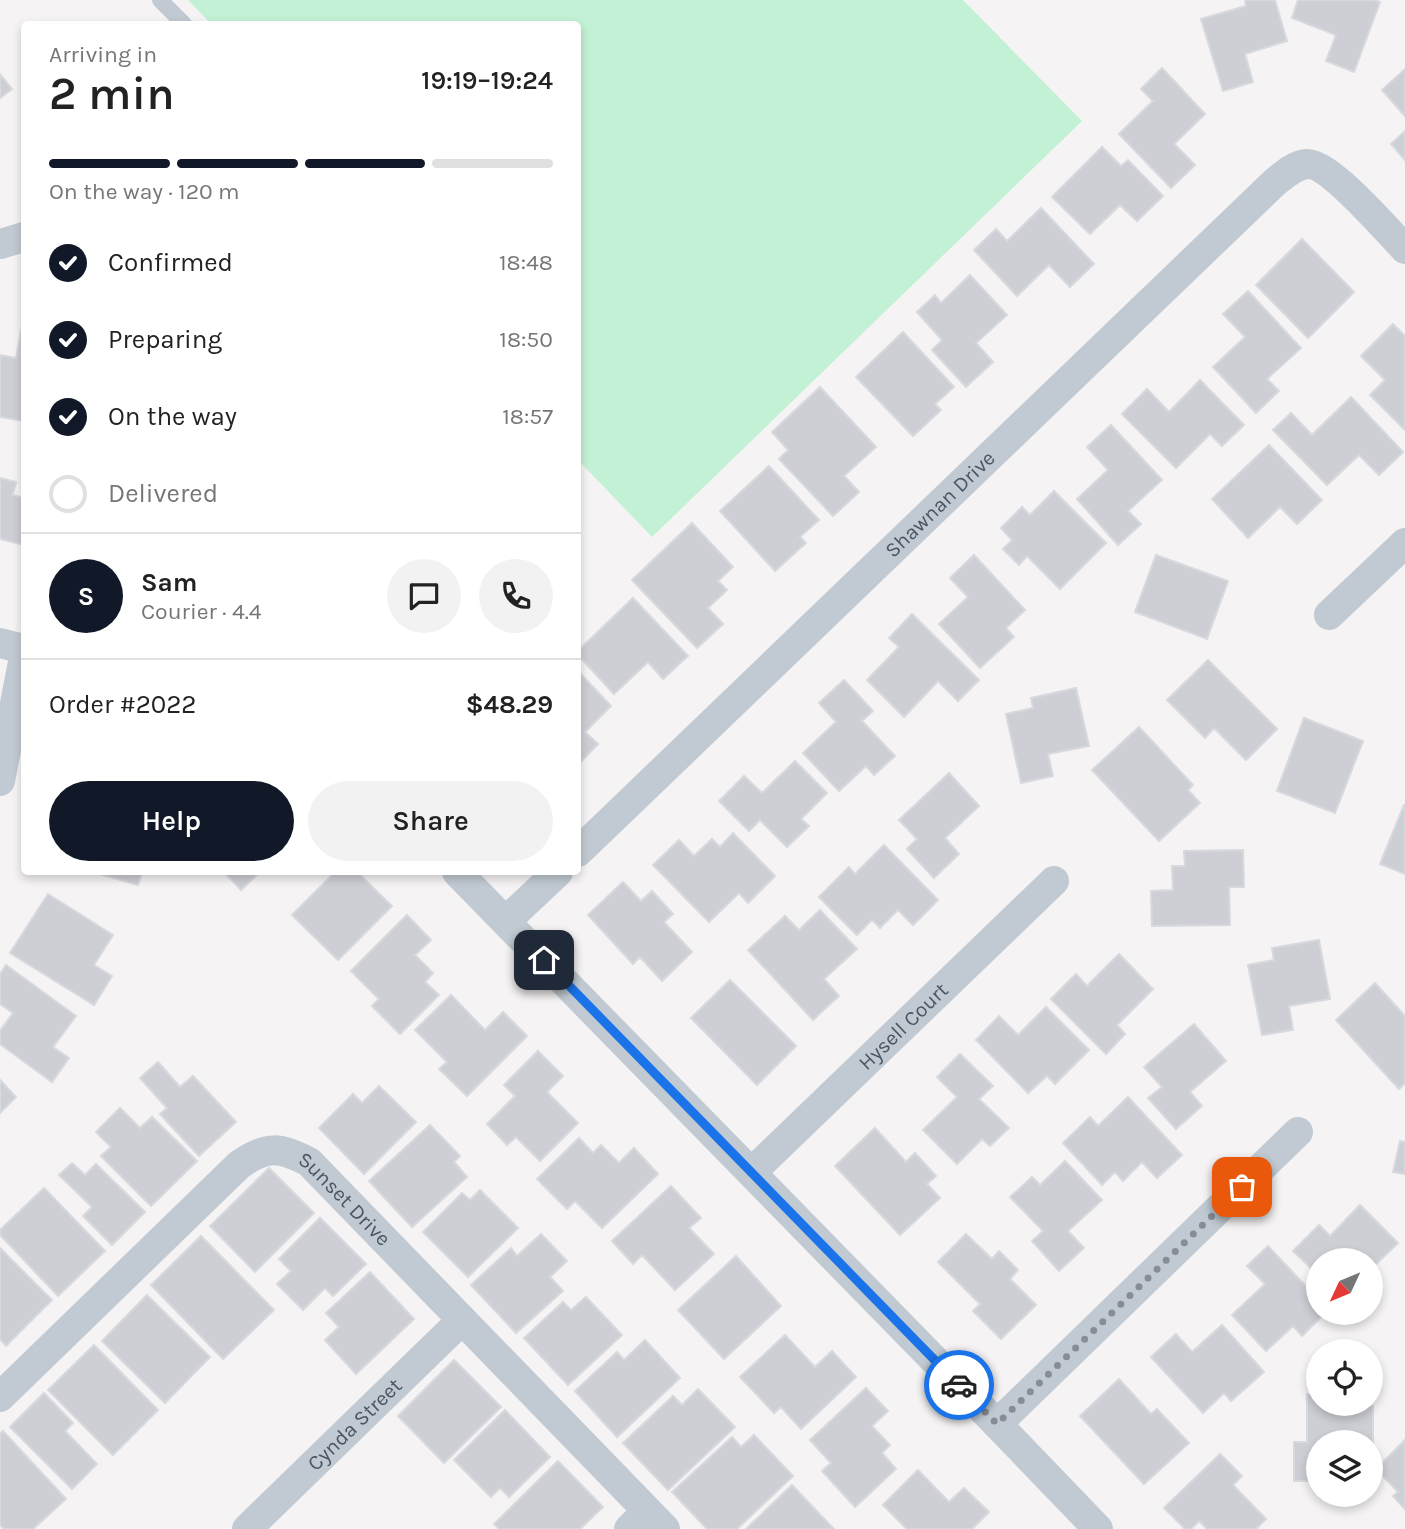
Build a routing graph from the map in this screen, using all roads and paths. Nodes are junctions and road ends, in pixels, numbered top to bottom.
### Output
1 (160, 0) edge
2 (181, 21) edge
3 (21, 238) edge
4 (0, 244) edge
5 (1405, 249) edge
6 (1405, 543) edge
7 (1329, 615) dead end
8 (0, 643) edge
9 (21, 648) edge
10 (21, 672) edge
11 (0, 781) edge
12 (581, 849) edge
13 (460, 875) edge
14 (555, 875) edge
15 (1054, 881) dead end
16 (506, 921) junction
17 (1298, 1132) dead end
18 (752, 1172) junction
19 (462, 1320) junction
20 (0, 1397) edge
21 (997, 1424) junction
22 (647, 1523) edge
23 (247, 1529) edge
24 (1098, 1529) edge

1 - 2 lane
3 - 4 street
5 - 12 street, Shawnan Drive
6 - 7 street
8 - 9 street
10 - 11 street
13 - 16 street
14 - 16 street
15 - 18 street, Hysell Court
16 - 18 street
17 - 21 street
18 - 21 street
19 - 20 street, Sunset Drive
19 - 22 street, Sunset Drive
19 - 23 street, Cynda Street
21 - 24 street

